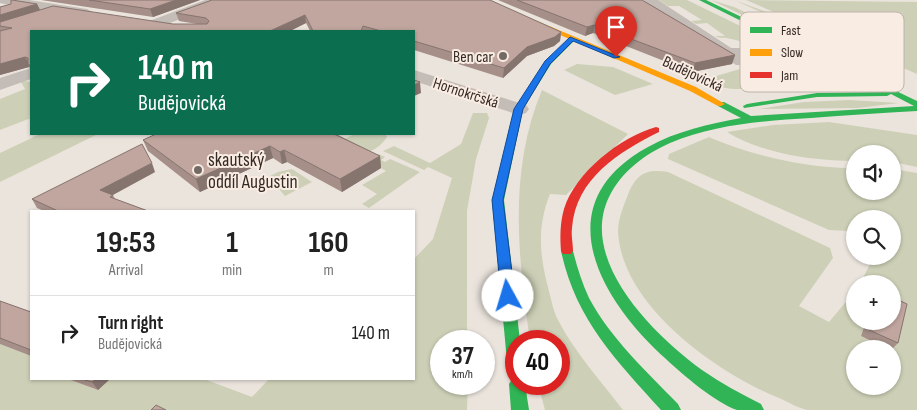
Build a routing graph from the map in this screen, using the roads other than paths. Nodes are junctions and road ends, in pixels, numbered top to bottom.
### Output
1 (4, 0) edge
2 (94, 0) edge
3 (217, 0) edge
4 (482, 0) edge
5 (649, 0) edge
6 (702, 0) edge
7 (724, 0) edge
8 (62, 9) junction
9 (751, 12) edge
10 (97, 15) edge
11 (41, 16) edge
12 (740, 18) edge
13 (124, 19) edge
14 (155, 24) junction
15 (183, 28) edge
16 (139, 30) edge
17 (572, 39) junction
18 (726, 50) junction
19 (740, 50) edge
20 (572, 58) dead end
21 (590, 58) dead end
22 (740, 60) edge
23 (631, 63) junction
24 (542, 71) junction
25 (30, 73) edge
26 (415, 75) edge
27 (0, 84) edge
28 (693, 89) junction
29 (795, 92) edge
30 (891, 92) edge
31 (728, 95) dead end
32 (742, 96) dead end
33 (899, 96) junction
34 (789, 97) junction
35 (917, 97) edge
36 (917, 104) edge
37 (917, 108) edge
38 (519, 109) junction
39 (730, 109) junction
40 (714, 113) dead end
41 (821, 116) junction
42 (750, 120) junction
43 (884, 123) dead end
44 (668, 126) dead end
45 (512, 330) edge
46 (519, 395) edge
47 (520, 410) edge
48 (672, 410) edge
49 (755, 410) edge

1 - 8 street
2 - 8 street
3 - 14 street
4 - 17 main road, Budějovická
5 - 18 street
6 - 12 main road
7 - 9 main road
8 - 10 street
8 - 11 lane
13 - 14 street
14 - 15 street
14 - 16 street
17 - 23 main road, Budějovická
17 - 24 main road
18 - 19 lane
18 - 22 street
20 - 24 main road
21 - 23 main road
23 - 28 main road, Budějovická
24 - 38 main road
25 - 27 street
26 - 38 street, Hornokrčská
28 - 31 main road
28 - 39 main road, Budějovická
29 - 34 main road
30 - 33 main road
32 - 34 main road
33 - 34 main road
33 - 35 main road
33 - 36 main road
34 - 39 main road
37 - 41 main road
38 - 45 main road
39 - 40 main road
39 - 42 main road, Budějovická
41 - 42 main road
41 - 43 main road
42 - 49 main road
44 - 48 main road
46 - 47 main road

